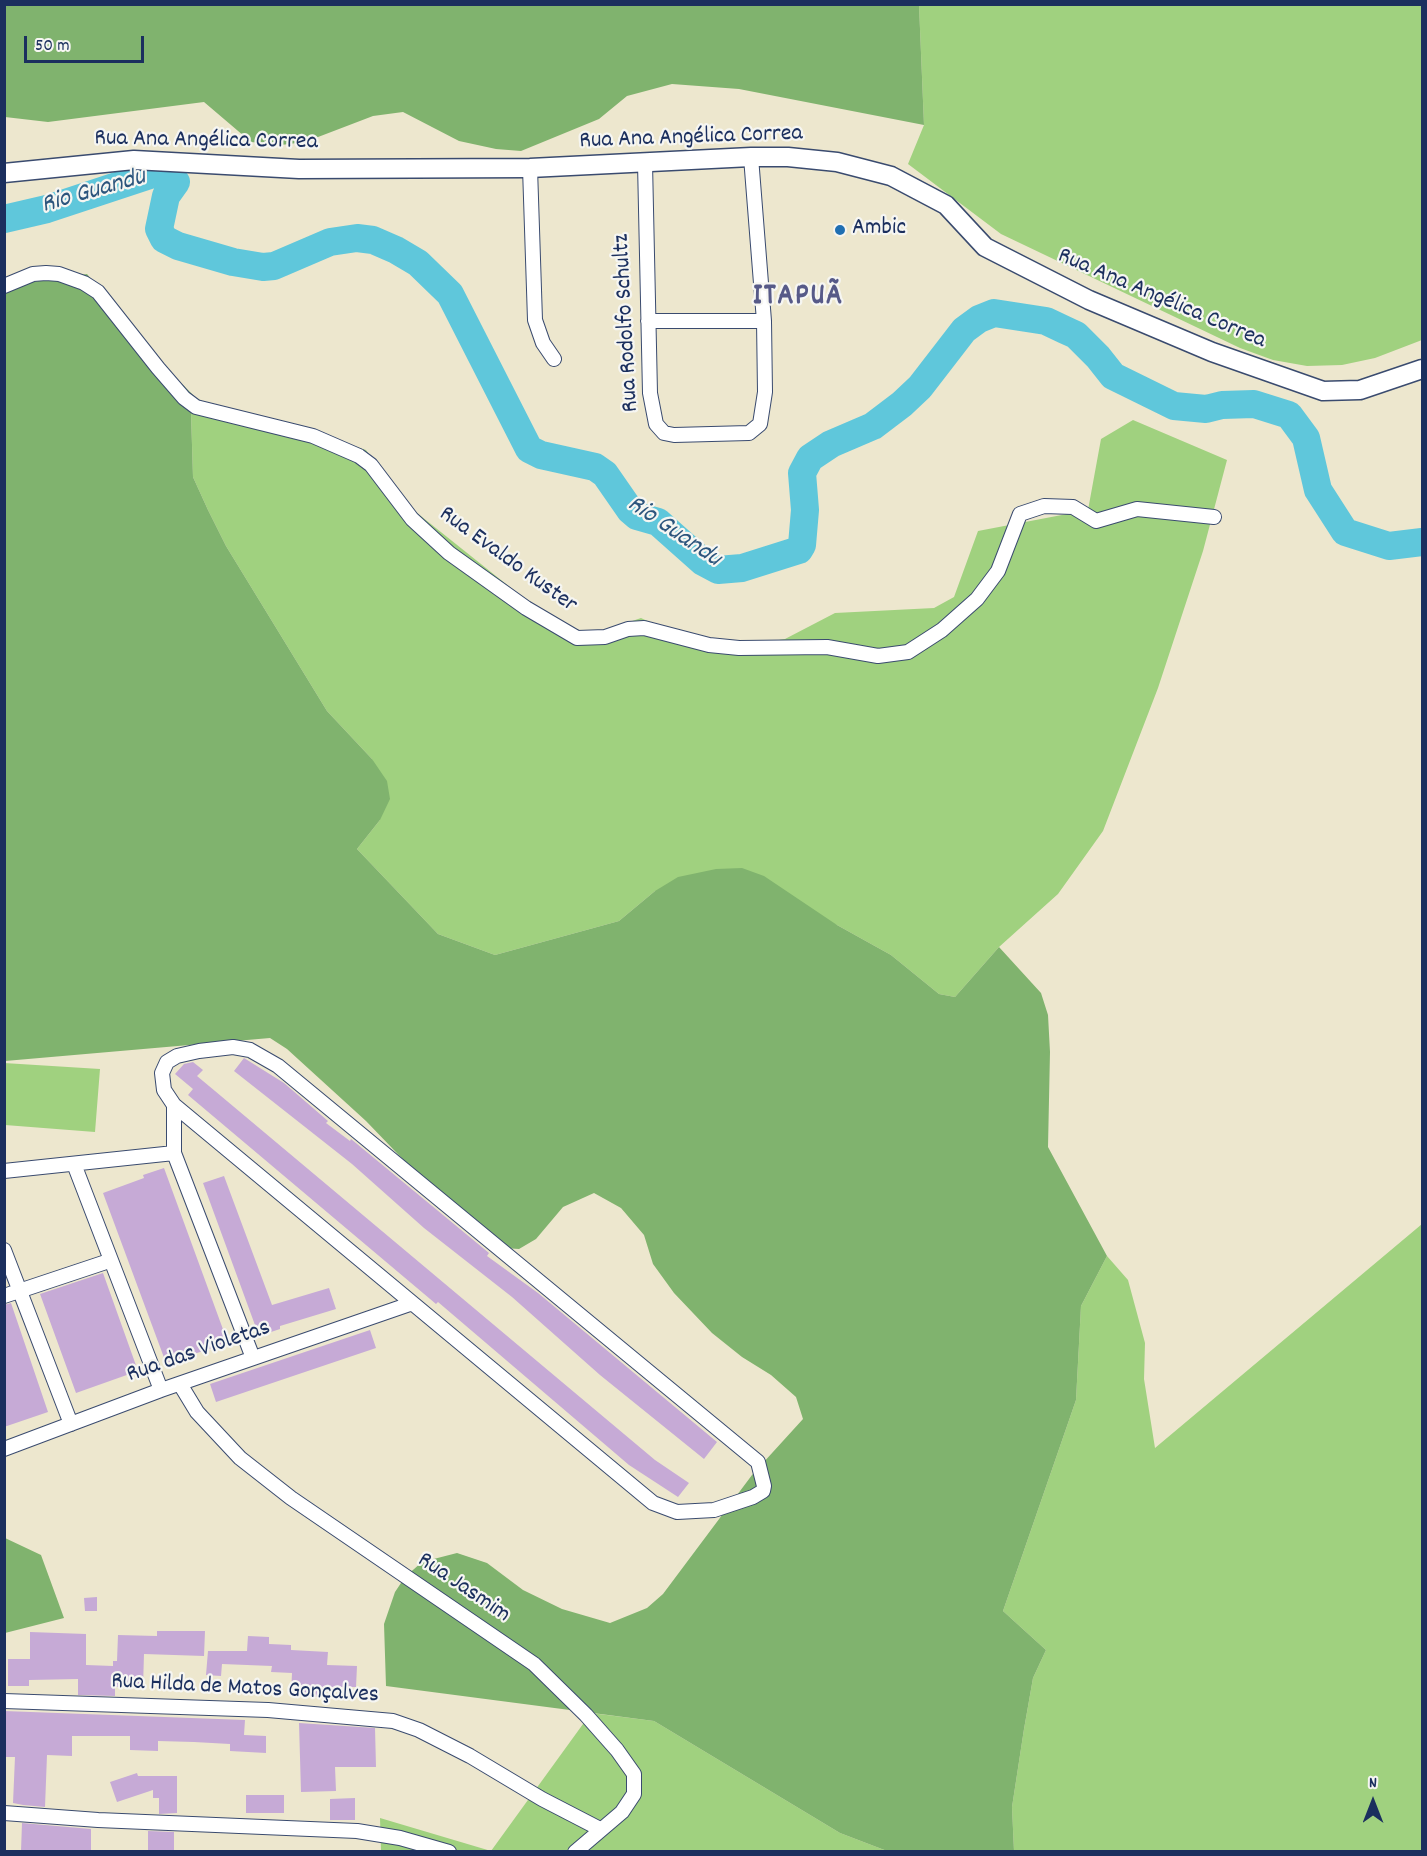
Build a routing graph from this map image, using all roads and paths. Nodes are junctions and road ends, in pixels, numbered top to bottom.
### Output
1 (751, 157) junction
2 (645, 163) junction
3 (530, 168) junction
4 (4, 172) edge
5 (4, 286) edge
6 (648, 321) junction
7 (764, 321) junction
8 (554, 359) dead end
9 (1422, 369) edge
10 (1214, 518) dead end
11 (174, 1105) junction
12 (174, 1153) junction
13 (74, 1164) junction
14 (4, 1171) edge
15 (4, 1250) edge
16 (109, 1260) junction
17 (20, 1291) junction
18 (4, 1296) edge
19 (410, 1304) junction
20 (253, 1358) junction
21 (180, 1384) junction
22 (161, 1390) junction
23 (71, 1424) junction
24 (4, 1449) edge
25 (4, 1701) edge
26 (4, 1813) edge
27 (600, 1829) junction
28 (449, 1851) edge
29 (575, 1851) edge

1 - 2 street, Rua Ana Angélica Correa
1 - 7 street, Rua Rodolfo Schultz
1 - 9 street, Rua Ana Angélica Correa
2 - 3 street, Rua Ana Angélica Correa
2 - 6 street, Rua Rodolfo Schultz
3 - 4 street, Rua Ana Angélica Correa
3 - 8 street
5 - 10 street, Rua Evaldo Kuster
6 - 7 street
6 - 7 street, Rua Rodolfo Schultz
11 - 12 street
11 - 19 street
11 - 19 street
12 - 13 street
12 - 20 street
13 - 14 street
13 - 16 street
15 - 17 street
16 - 17 street
16 - 22 street
17 - 18 street
17 - 23 street
19 - 20 street, Rua das Violetas
20 - 21 street, Rua das Violetas
21 - 22 street, Rua das Violetas
21 - 27 street, Rua Jasmim
22 - 23 street, Rua das Violetas
23 - 24 street, Rua das Violetas
25 - 27 street, Rua Hilda de Matos Gonçalves
26 - 28 street
27 - 29 street, Rua Jasmim

